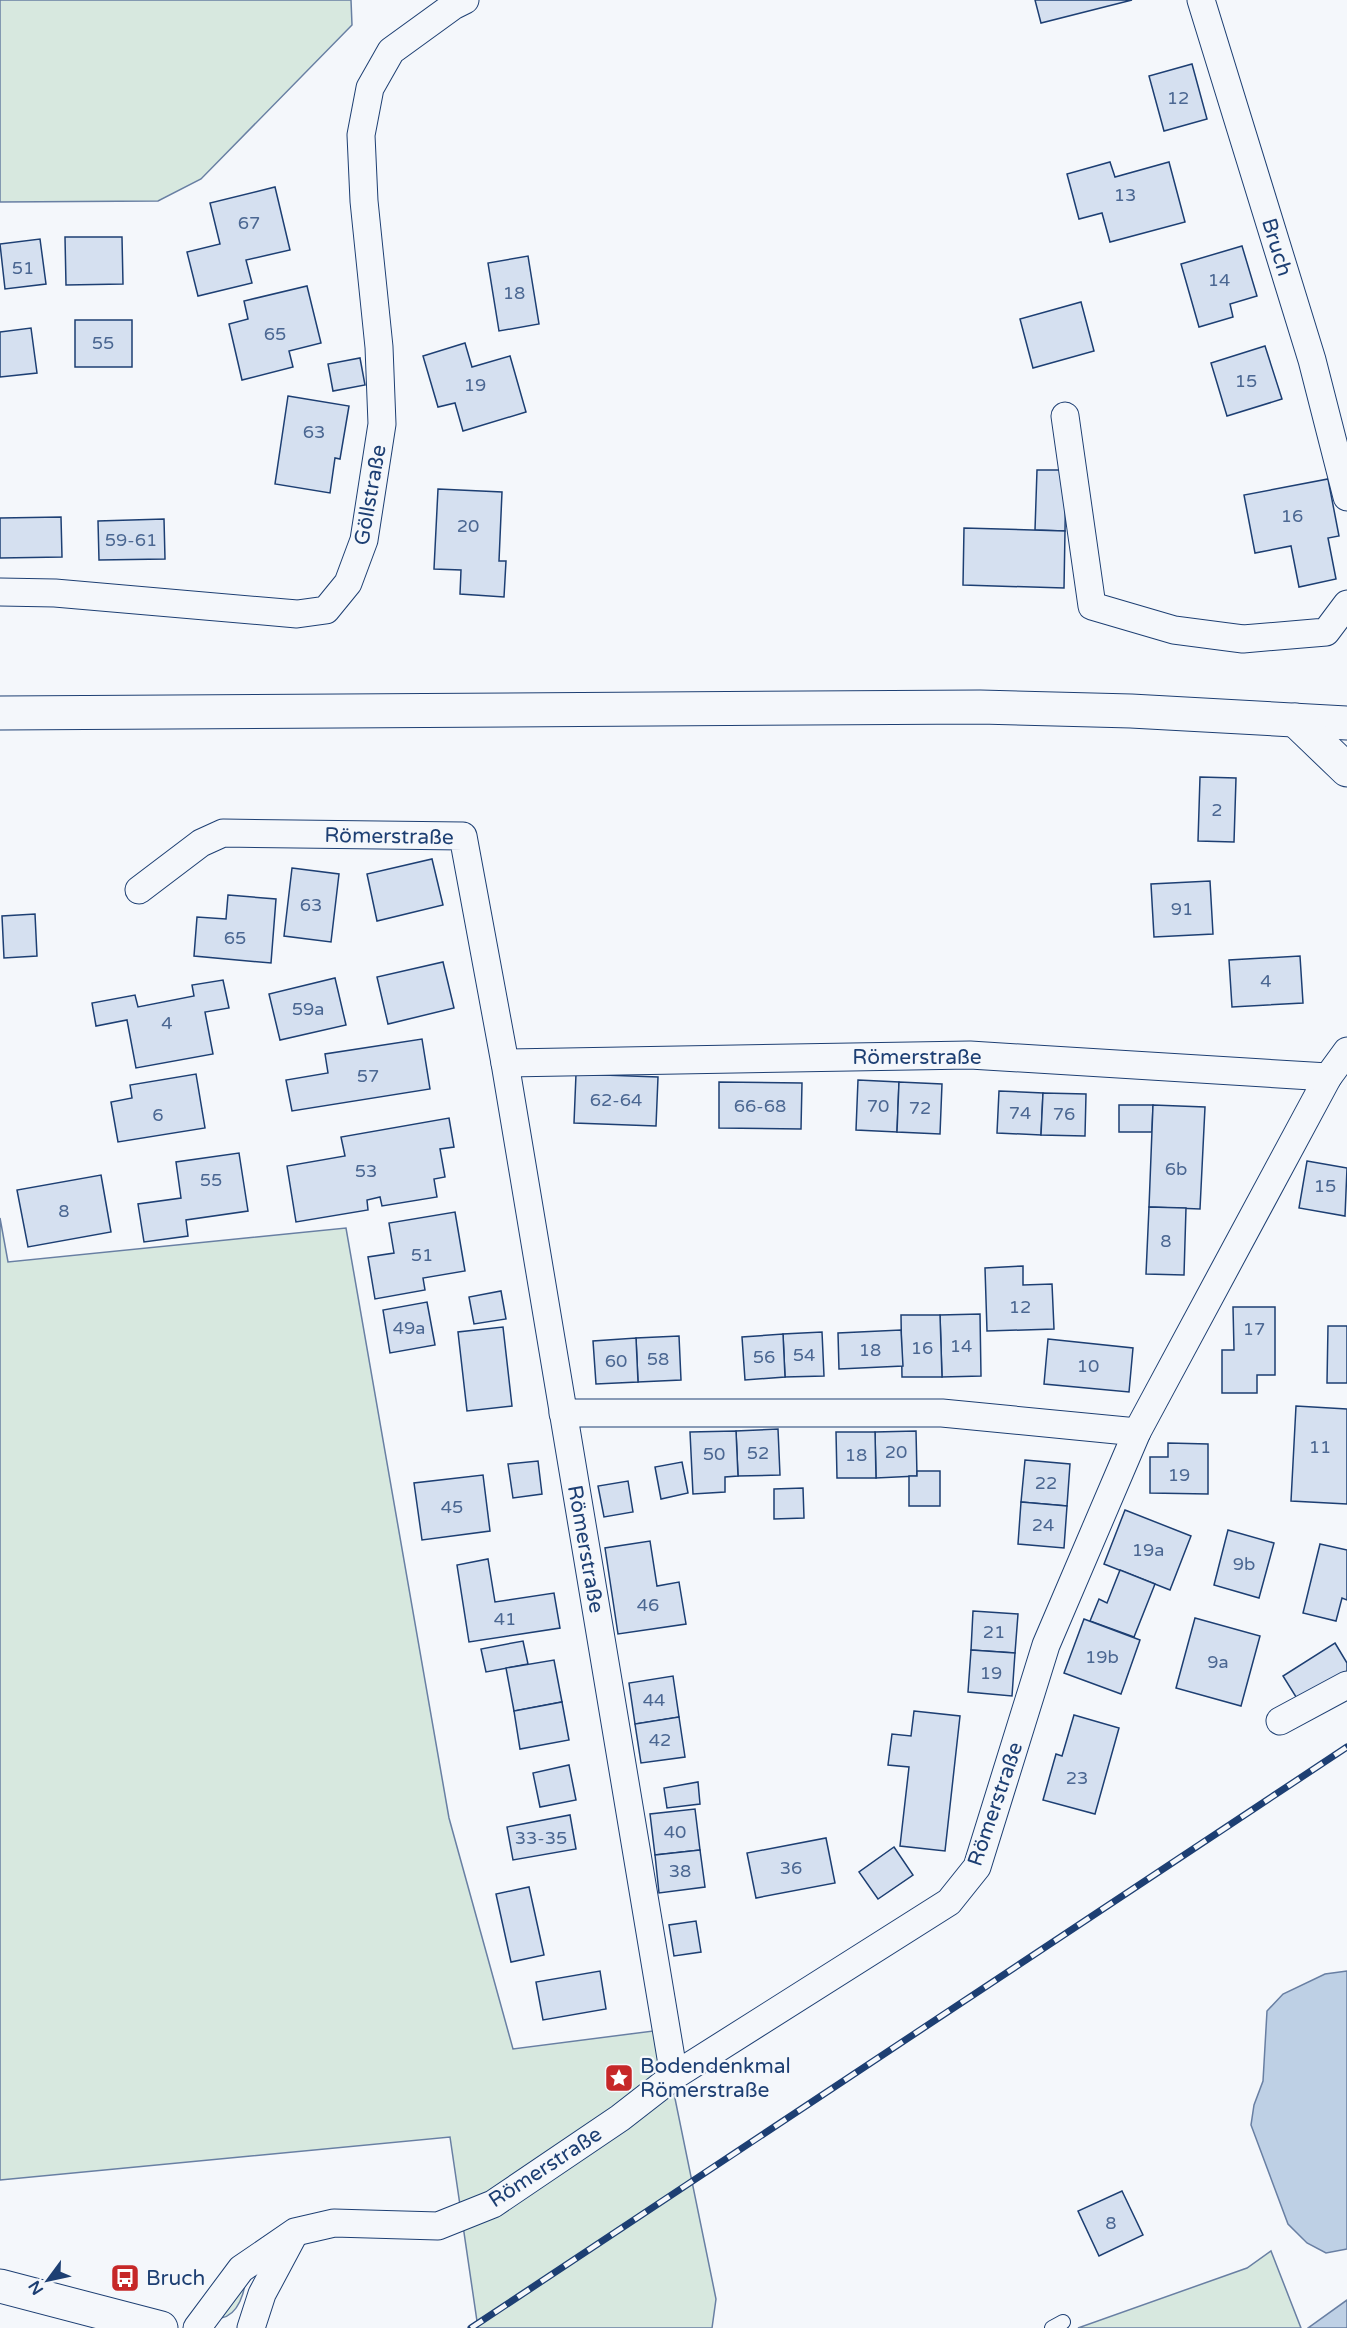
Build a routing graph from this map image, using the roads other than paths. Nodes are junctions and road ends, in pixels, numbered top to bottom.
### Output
1 (465, 0) edge
2 (1201, 0) edge
3 (1065, 416) dead end
4 (1347, 497) edge
5 (0, 592) edge
6 (1347, 604) edge
7 (0, 714) edge
8 (1295, 720) junction
9 (1347, 723) edge
10 (1347, 770) edge
11 (139, 890) dead end
12 (1347, 1051) edge
13 (505, 1063) junction
14 (1328, 1077) junction
15 (563, 1413) junction
16 (1137, 1432) junction
17 (1347, 1685) edge
18 (1280, 1721) dead end
19 (674, 2076) junction
20 (295, 2232) junction
21 (0, 2286) edge
22 (160, 2328) edge
23 (197, 2328) edge
24 (251, 2328) edge

1 - 5 street, Göllstraße
2 - 4 street, Bruch
3 - 6 street
7 - 8 main road
8 - 9 main road
8 - 10 main road
11 - 13 street, Römerstraße
12 - 14 street, Römerstraße
13 - 14 street, Römerstraße
13 - 15 street, Römerstraße
14 - 16 street, Römerstraße
15 - 16 street
15 - 19 street, Römerstraße
16 - 19 street, Römerstraße
17 - 18 street
19 - 20 street, Römerstraße
20 - 23 street, Römerstraße
20 - 24 street
21 - 22 main road

